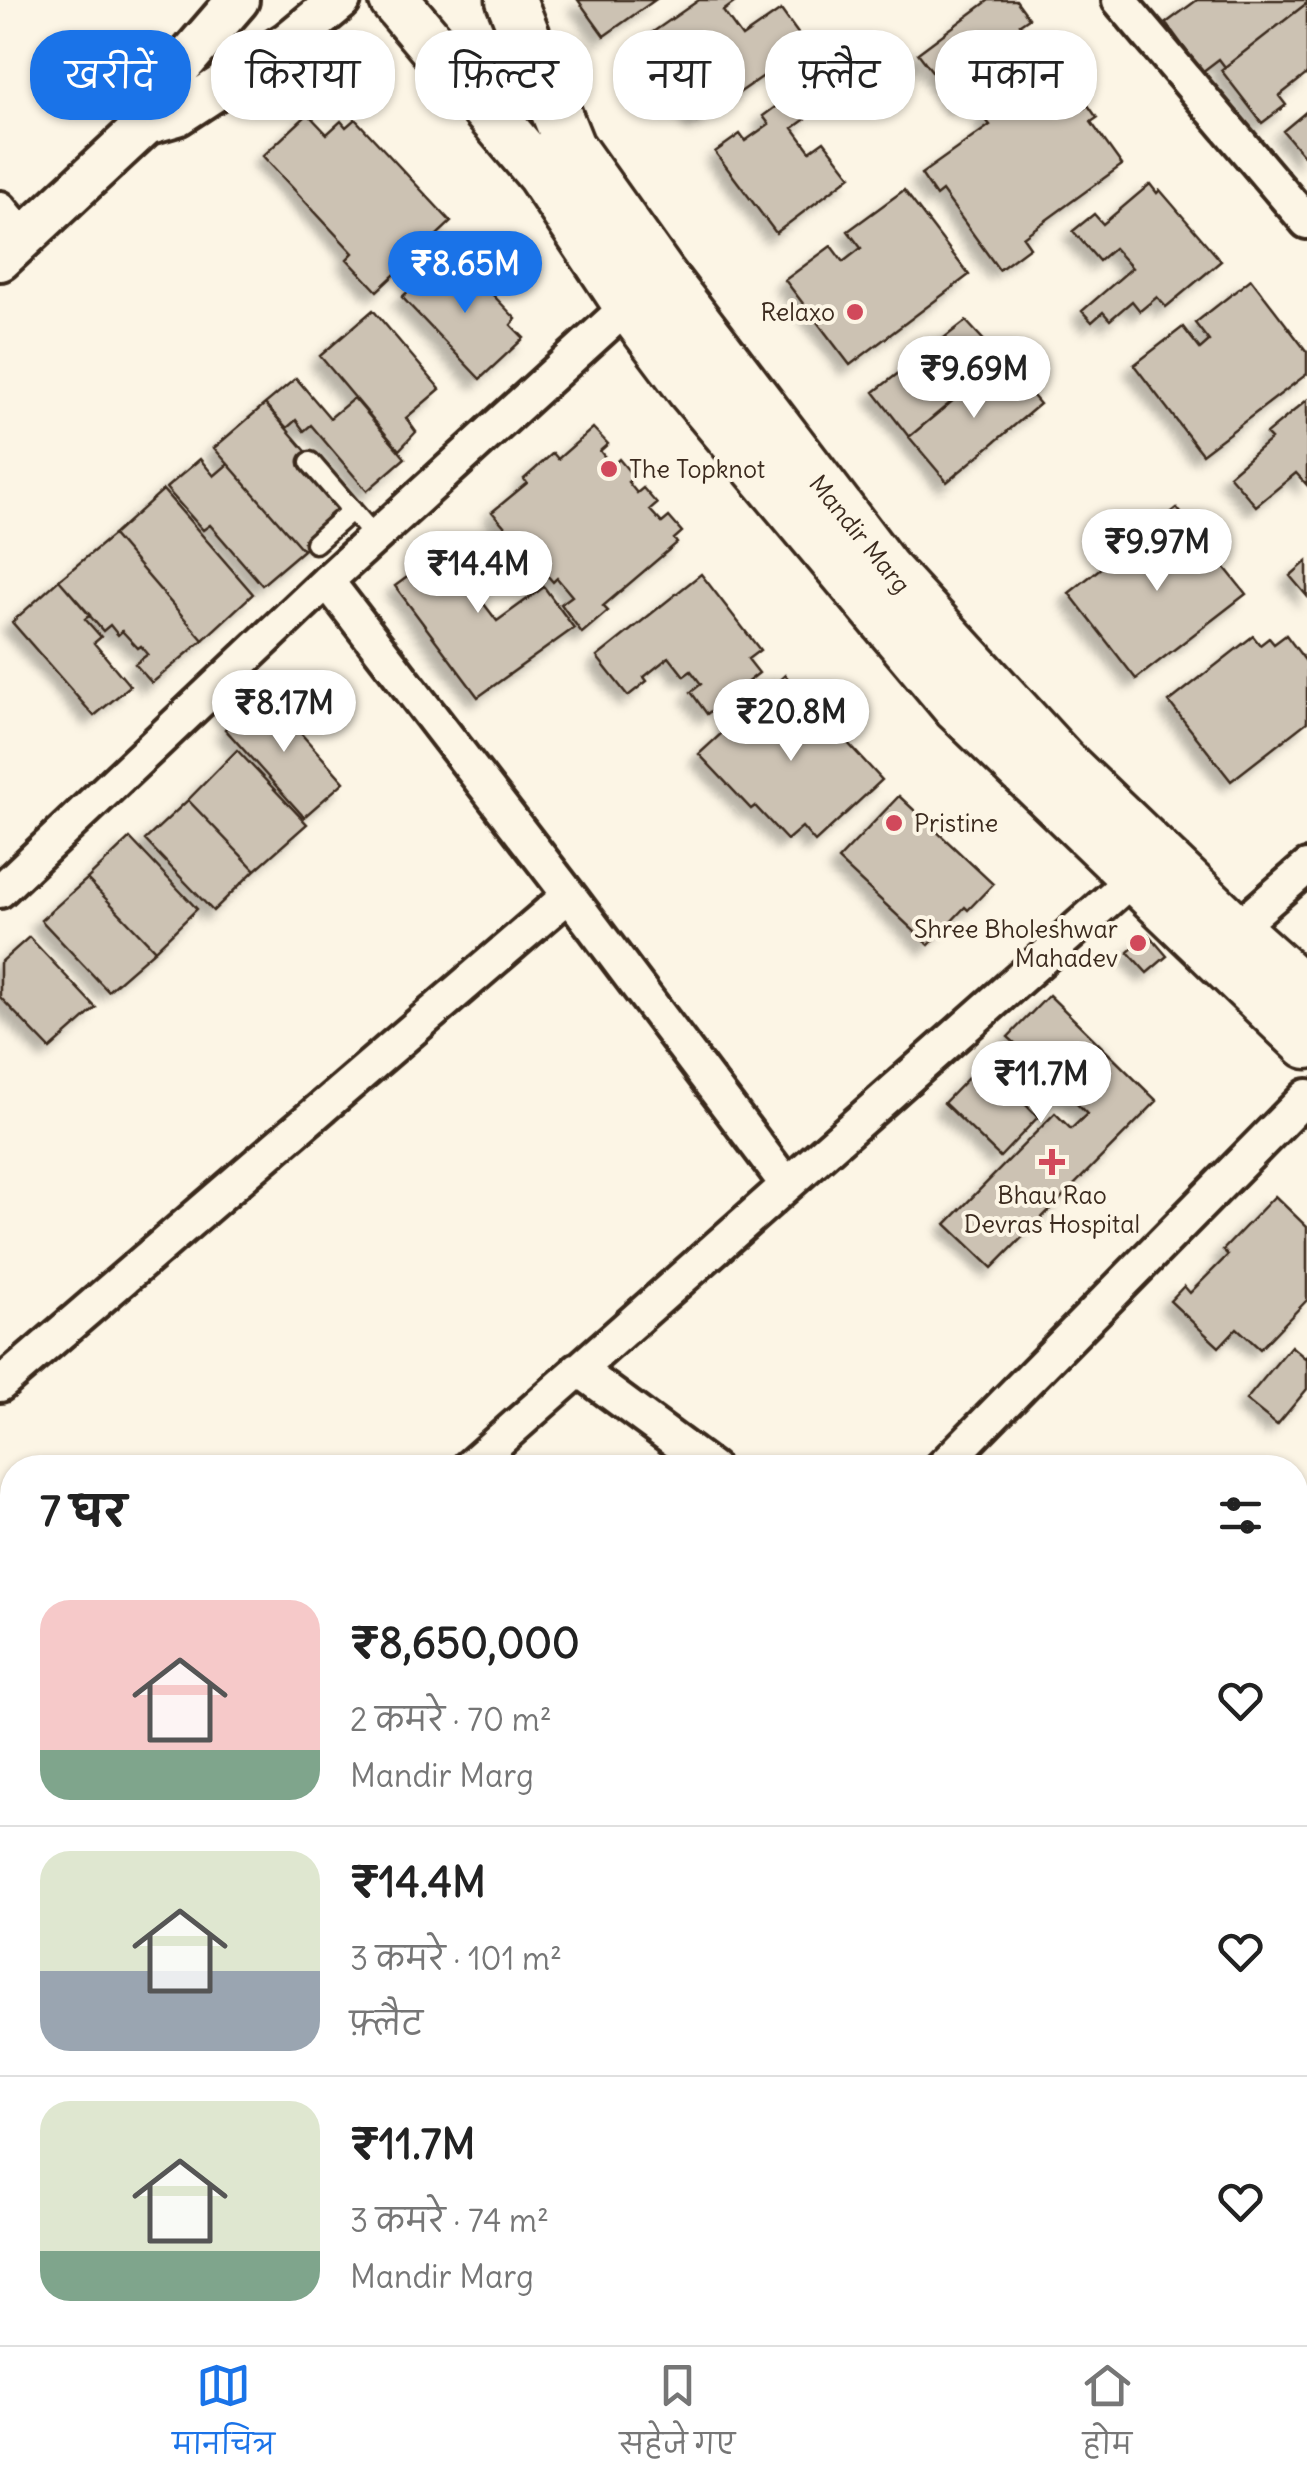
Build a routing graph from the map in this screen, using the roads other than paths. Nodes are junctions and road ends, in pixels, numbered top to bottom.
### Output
1 (238, 0) edge
2 (340, 0) edge
3 (394, 0) edge
4 (511, 0) edge
5 (1119, 0) edge
6 (146, 124) junction
7 (1307, 222) edge
8 (8, 235) edge
9 (644, 290) junction
10 (310, 462) dead end
11 (352, 510) junction
12 (375, 537) junction
13 (330, 578) junction
14 (1146, 867) junction
15 (1307, 867) edge
16 (0, 891) edge
17 (570, 896) junction
18 (1223, 940) junction
19 (1307, 994) edge
20 (1307, 1044) edge
21 (1307, 1096) edge
22 (787, 1185) junction
23 (578, 1369) junction
24 (0, 1385) edge
25 (482, 1455) edge
26 (694, 1455) edge
27 (954, 1455) edge

1 - 6 street
2 - 6 street
3 - 9 main road
4 - 9 main road
5 - 7 street
6 - 8 street
9 - 12 street
9 - 14 main road
10 - 11 lane
11 - 12 lane
11 - 13 lane
12 - 13 street
13 - 16 street
13 - 17 street
14 - 18 main road
14 - 22 street
15 - 18 street
17 - 22 street
17 - 24 street
18 - 19 main road
18 - 20 main road
21 - 27 street
22 - 23 street
23 - 25 street
23 - 26 street

